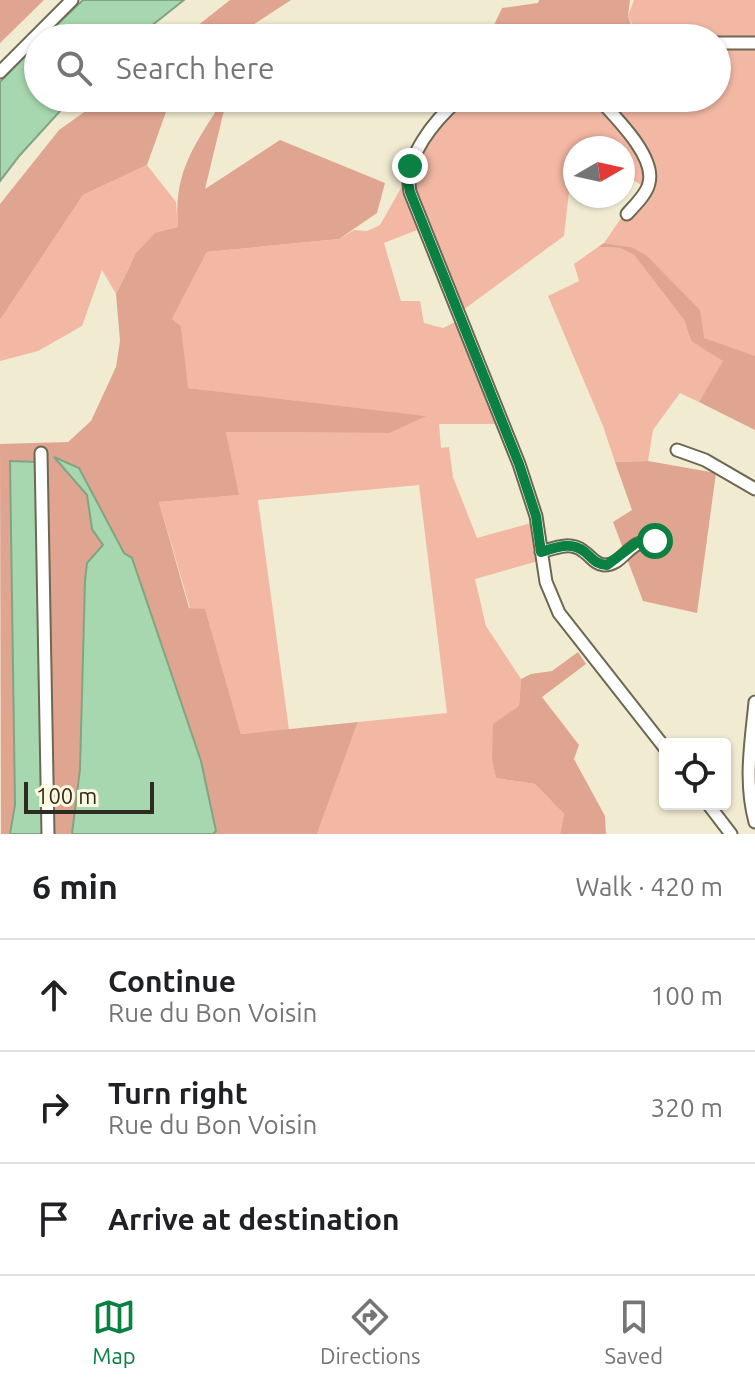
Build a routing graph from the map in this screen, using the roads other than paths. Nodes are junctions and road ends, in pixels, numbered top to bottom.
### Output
1 (72, 0) edge
2 (48, 24) edge
3 (731, 43) edge
4 (755, 43) edge
5 (24, 48) edge
6 (0, 72) edge
7 (446, 112) edge
8 (610, 112) edge
9 (627, 214) dead end
10 (677, 450) dead end
11 (41, 453) dead end
12 (755, 489) edge
13 (659, 542) dead end
14 (541, 552) junction
15 (755, 702) edge
16 (659, 740) edge
17 (713, 810) edge
18 (755, 822) edge
19 (48, 834) edge
20 (731, 834) edge

1 - 2 street
3 - 4 street
5 - 6 street
7 - 14 street
8 - 9 street
10 - 12 street
11 - 19 street
13 - 14 street
14 - 16 street
15 - 18 street
17 - 20 street

